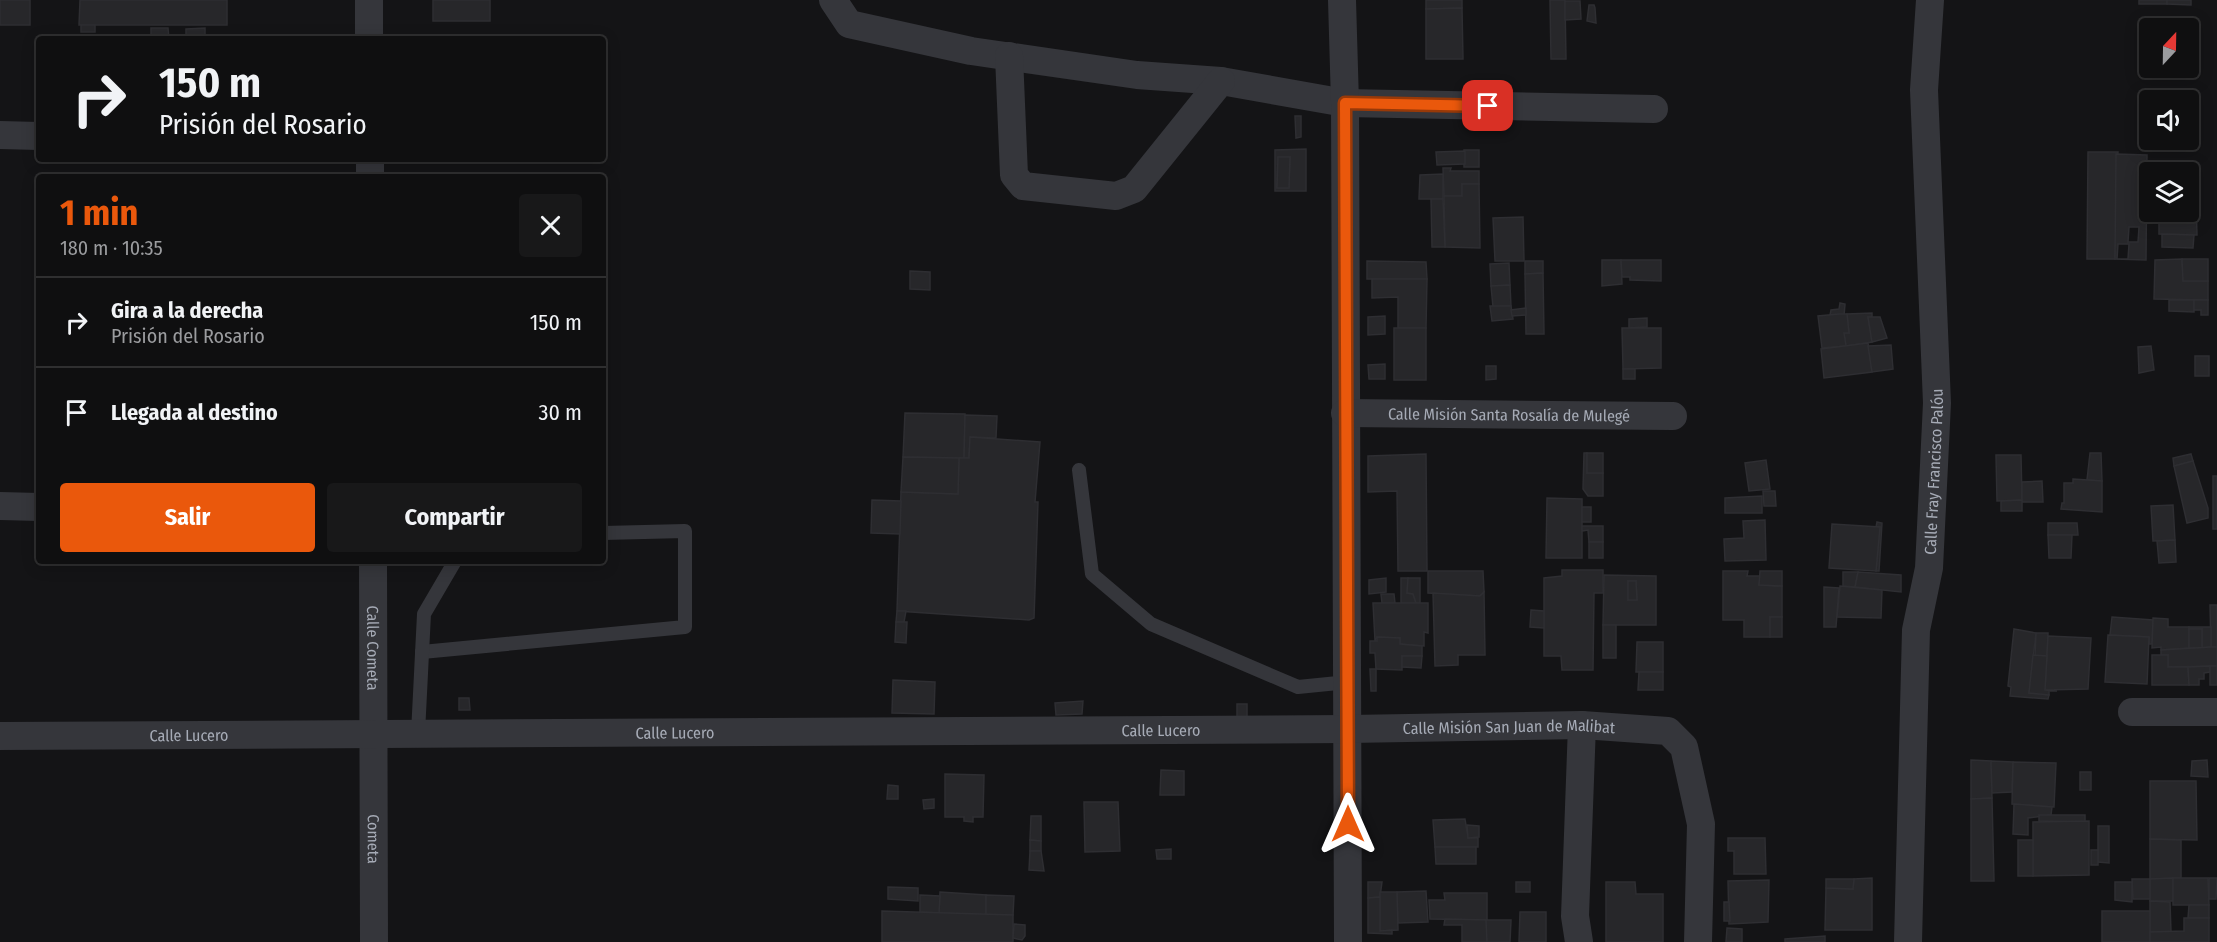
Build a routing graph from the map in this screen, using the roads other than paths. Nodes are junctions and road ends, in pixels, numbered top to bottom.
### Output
1 (369, 0) edge
2 (833, 0) edge
3 (1342, 0) edge
4 (1930, 0) edge
5 (369, 36) edge
6 (1009, 57) junction
7 (1221, 81) junction
8 (1345, 103) junction
9 (1654, 109) dead end
10 (0, 135) edge
11 (36, 136) edge
12 (1345, 413) junction
13 (1672, 416) dead end
14 (1079, 470) dead end
15 (0, 507) edge
16 (36, 507) edge
17 (606, 533) edge
18 (373, 564) edge
19 (453, 564) edge
20 (422, 652) junction
21 (1348, 682) junction
22 (2132, 712) dead end
23 (2217, 712) edge
24 (1582, 725) junction
25 (1349, 729) junction
26 (418, 733) junction
27 (375, 734) junction
28 (0, 736) edge
29 (374, 942) edge
30 (1348, 942) edge
31 (1579, 942) edge
32 (1698, 942) edge
33 (1908, 942) edge

1 - 5 street
2 - 6 street
3 - 8 street
4 - 33 street, Calle Fray Francisco Palóu
6 - 7 street
6 - 7 street
7 - 8 street
8 - 9 street
8 - 12 street
10 - 11 street
12 - 13 street, Calle Misión Santa Rosalía de Mulegé
12 - 21 street
14 - 21 lane
15 - 16 street
17 - 20 lane
18 - 27 street, Calle Cometa
19 - 20 lane
20 - 26 lane
21 - 25 street
22 - 23 street
24 - 25 street, Calle Misión San Juan de Malibat
24 - 31 street
24 - 32 street, Calle Misión San Juan de Malibat
25 - 26 street, Calle Lucero
25 - 30 street
26 - 27 street, Calle Lucero
27 - 28 street, Calle Lucero
27 - 29 street, Cometa

